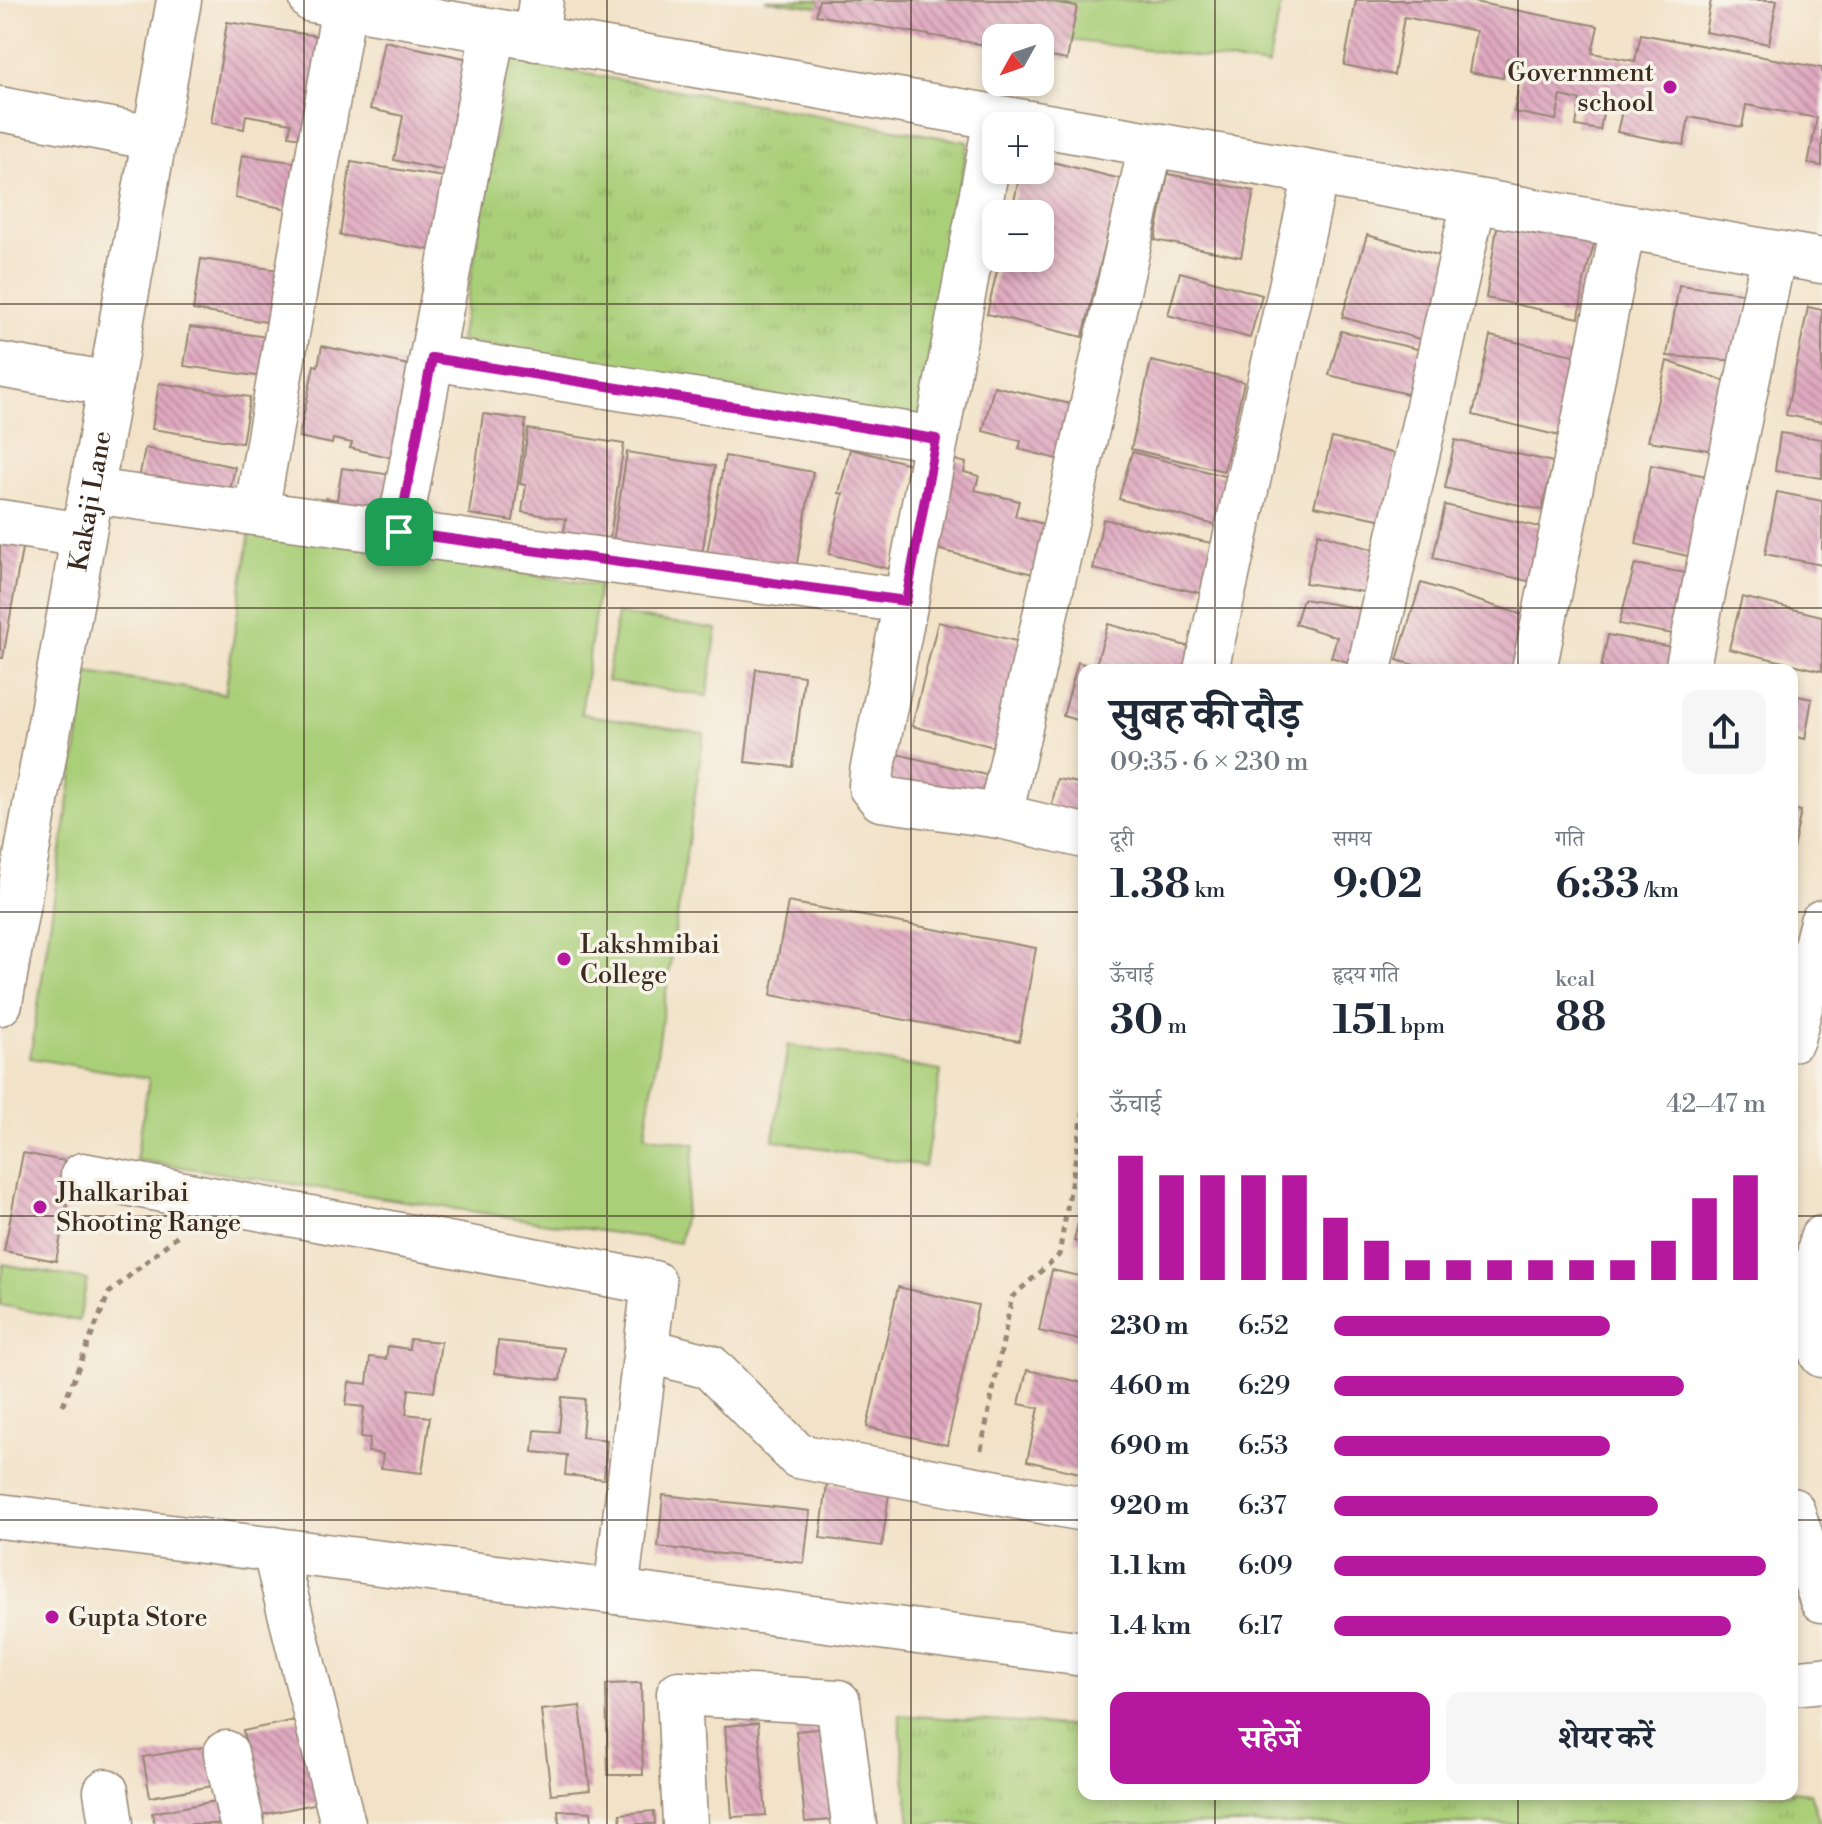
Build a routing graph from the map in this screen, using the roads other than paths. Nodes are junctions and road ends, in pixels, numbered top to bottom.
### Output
1 (179, 0) edge
2 (328, 3) edge
3 (538, 19) edge
4 (493, 31) junction
5 (0, 109) edge
6 (982, 115) edge
7 (1054, 128) edge
8 (154, 138) junction
9 (1151, 145) junction
10 (1316, 174) junction
11 (984, 184) edge
12 (1474, 201) junction
13 (1623, 227) junction
14 (1774, 253) junction
15 (1822, 261) edge
16 (432, 358) junction
17 (0, 365) edge
18 (111, 384) junction
19 (936, 439) junction
20 (91, 491) junction
21 (256, 513) junction
22 (0, 522) edge
23 (399, 532) junction
24 (83, 535) junction
25 (906, 601) junction
26 (1207, 664) edge
27 (1370, 664) edge
28 (1535, 664) edge
29 (1688, 664) edge
30 (1000, 816) junction
31 (1078, 835) edge
32 (1822, 922) edge
33 (2, 981) edge
34 (1798, 1016) edge
35 (83, 1175) dead end
36 (1822, 1238) edge
37 (646, 1350) junction
38 (1822, 1355) edge
39 (1078, 1508) edge
40 (0, 1516) edge
41 (1798, 1528) edge
42 (274, 1549) junction
43 (616, 1592) junction
44 (1822, 1600) edge
45 (1078, 1653) edge
46 (1822, 1680) edge
47 (1798, 1682) edge
48 (226, 1753) dead end
49 (242, 1824) edge
50 (343, 1824) edge
51 (685, 1824) edge
52 (854, 1824) edge

1 - 8 street, Kakaji Lane
2 - 4 street
2 - 21 street
3 - 4 street
3 - 6 street
4 - 16 street
5 - 8 street
7 - 9 street
8 - 18 street, Kakaji Lane
9 - 10 street
9 - 30 street
10 - 12 street
10 - 26 street
11 - 19 street
12 - 13 street
12 - 27 street
13 - 14 street
13 - 28 street
14 - 15 street
14 - 29 street
16 - 19 street
16 - 23 street
17 - 18 street
18 - 20 street, Kakaji Lane
19 - 25 street
20 - 21 street
20 - 24 street, Kakaji Lane
21 - 23 street
22 - 24 street
23 - 25 street
24 - 33 street, Kakaji Lane
25 - 30 street
30 - 31 street
32 - 34 street
35 - 37 street
36 - 38 street
37 - 39 street
37 - 43 street
40 - 42 street
41 - 44 street
42 - 43 street
42 - 50 street
43 - 45 street
46 - 47 street
48 - 49 street
51 - 52 street

